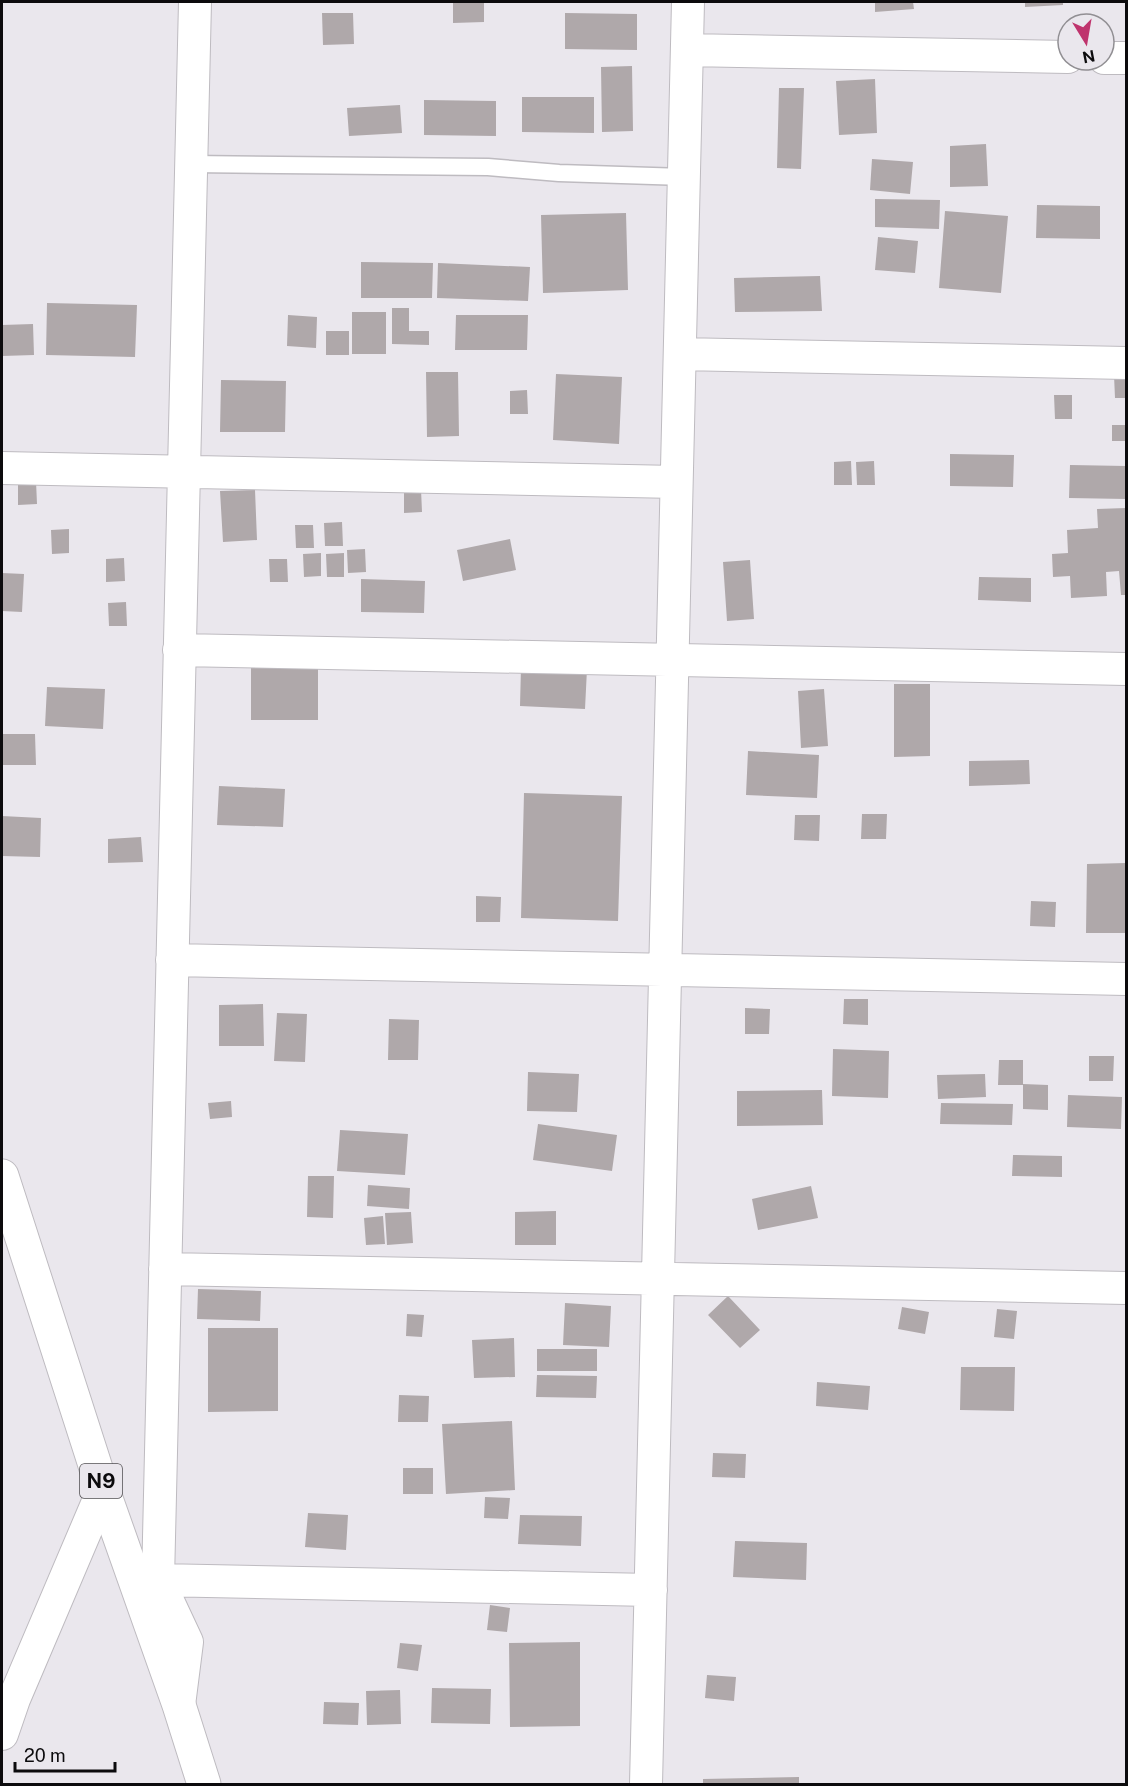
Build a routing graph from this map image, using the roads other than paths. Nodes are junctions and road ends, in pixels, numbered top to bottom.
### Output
1 (195, 2) edge
2 (688, 2) edge
3 (687, 50) junction
4 (1056, 57) edge
5 (191, 164) junction
6 (684, 177) junction
7 (680, 354) junction
8 (1126, 363) edge
9 (2, 468) edge
10 (184, 472) junction
11 (676, 482) junction
12 (179, 650) junction
13 (672, 660) junction
14 (1126, 669) edge
15 (172, 960) junction
16 (666, 970) junction
17 (1126, 980) edge
18 (2, 1176) edge
19 (165, 1269) junction
20 (658, 1279) junction
21 (1126, 1288) edge
22 (103, 1490) junction
23 (158, 1580) junction
24 (651, 1590) junction
25 (179, 1705) junction
26 (2, 1734) edge
27 (204, 1785) edge
28 (646, 1785) edge

1 - 5 street
2 - 3 street
3 - 4 street
3 - 6 street
5 - 6 lane
5 - 10 street
6 - 7 street
7 - 8 street
7 - 11 street
9 - 10 street
10 - 11 street
10 - 12 street
11 - 13 street
12 - 13 street
12 - 15 street
13 - 14 street
13 - 16 street
15 - 16 street
15 - 19 street
16 - 17 street
16 - 20 street
18 - 22 main road, N9
19 - 20 street
19 - 23 street
20 - 21 street
20 - 24 street
22 - 25 main road, N9
22 - 26 street
23 - 24 street
23 - 25 street
24 - 28 street
25 - 27 main road, N9

